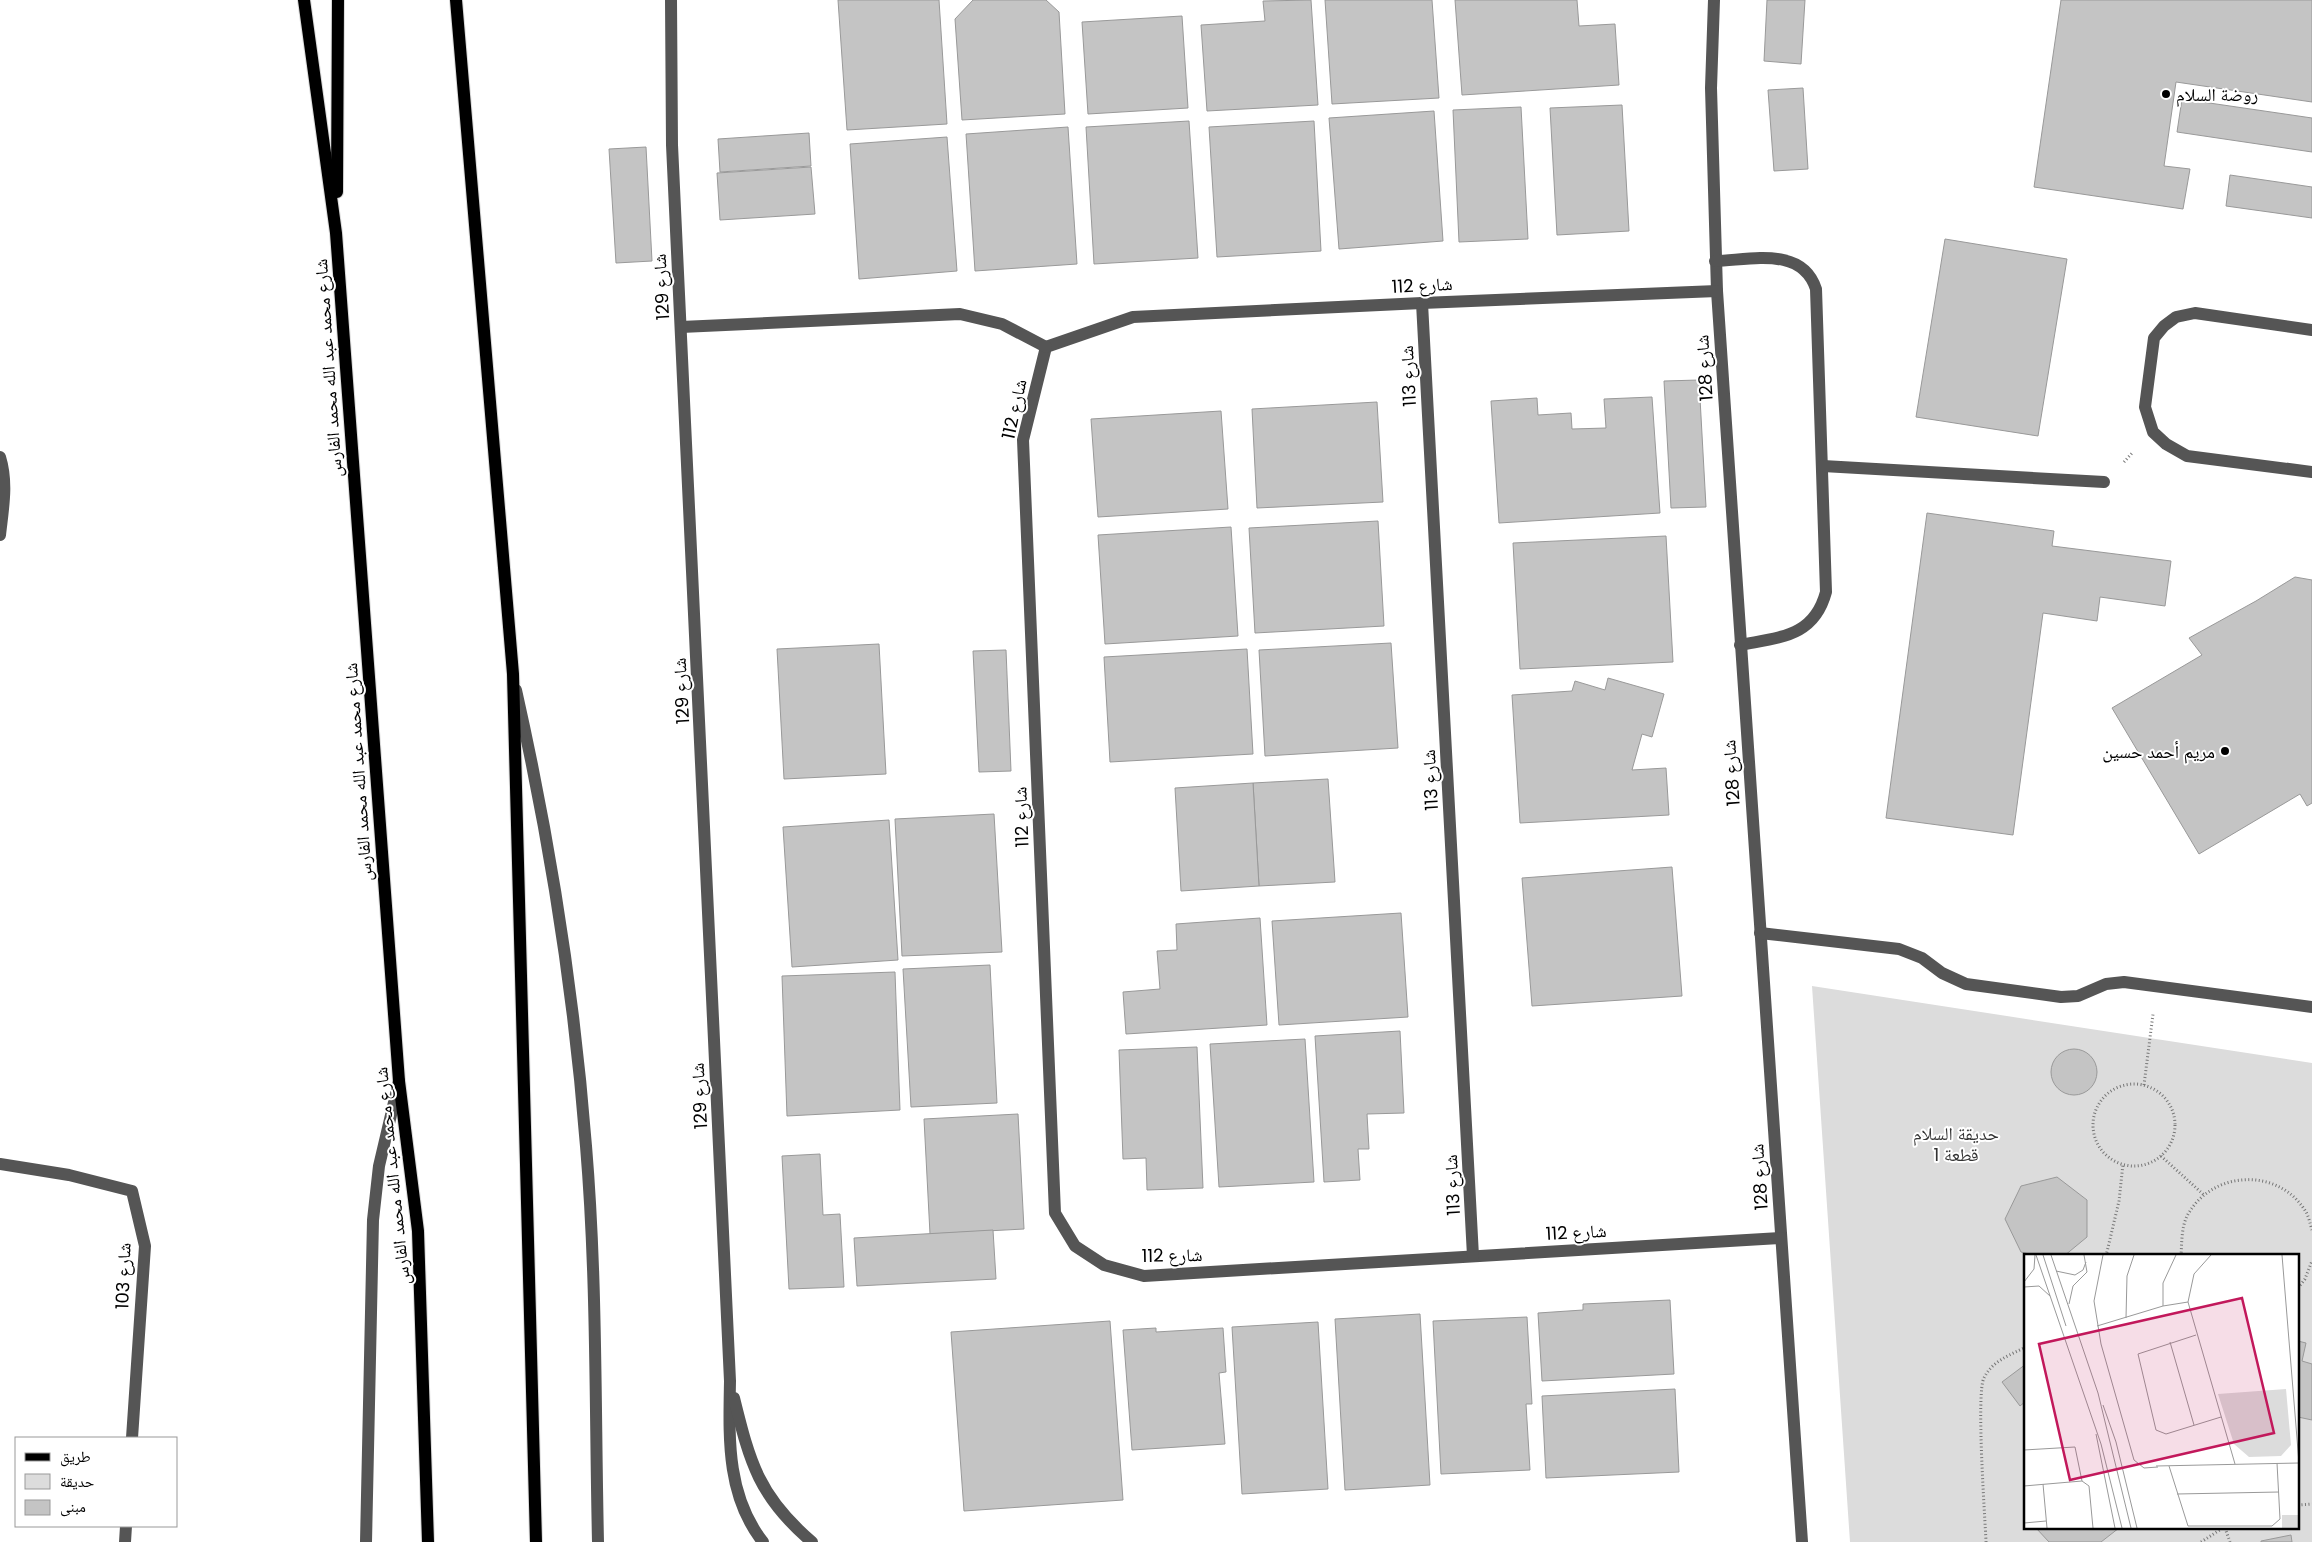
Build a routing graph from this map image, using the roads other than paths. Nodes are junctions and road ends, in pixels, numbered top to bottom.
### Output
1 (304, 0) edge
2 (338, 0) edge
3 (456, 0) edge
4 (671, 0) edge
5 (1714, 0) edge
6 (336, 233) junction
7 (1715, 261) junction
8 (1717, 291) junction
9 (1422, 302) junction
10 (681, 327) junction
11 (2312, 330) edge
12 (1046, 347) junction
13 (0, 457) edge
14 (1823, 466) junction
15 (2312, 472) edge
16 (2104, 482) road end
17 (0, 535) edge
18 (1740, 645) junction
19 (513, 674) junction
20 (1760, 933) junction
21 (2312, 1007) edge
22 (399, 1081) junction
23 (0, 1164) edge
24 (1780, 1238) junction
25 (1473, 1256) junction
26 (730, 1381) junction
27 (132, 1437) edge
28 (126, 1527) edge
29 (125, 1542) edge
30 (366, 1542) edge
31 (428, 1542) edge
32 (536, 1542) edge
33 (598, 1542) edge
34 (763, 1542) edge
35 (812, 1542) edge
36 (1802, 1542) edge

1 - 6 main road, شارع محمد عبد الله محمد الفارس
2 - 6 main road
3 - 19 main road
4 - 10 street, شارع 129
5 - 7 street, شارع 128
6 - 22 main road, شارع محمد عبد الله محمد الفارس
7 - 8 street, شارع 128
7 - 14 street
8 - 9 street, شارع 112
8 - 18 street, شارع 128
9 - 12 street, شارع 112
9 - 25 street, شارع 113
10 - 12 street
10 - 26 street, شارع 129
11 - 15 street
12 - 25 street, شارع 112
13 - 17 street
14 - 16 street
14 - 18 street
18 - 20 street, شارع 128
19 - 32 main road
19 - 33 street
20 - 21 street
20 - 24 street, شارع 128
22 - 30 street
22 - 31 main road, شارع محمد عبد الله محمد الفارس
23 - 27 street, شارع 103
24 - 25 street, شارع 112
24 - 36 street, شارع 128
26 - 34 street, شارع 129
26 - 35 street, شارع 129
28 - 29 street

